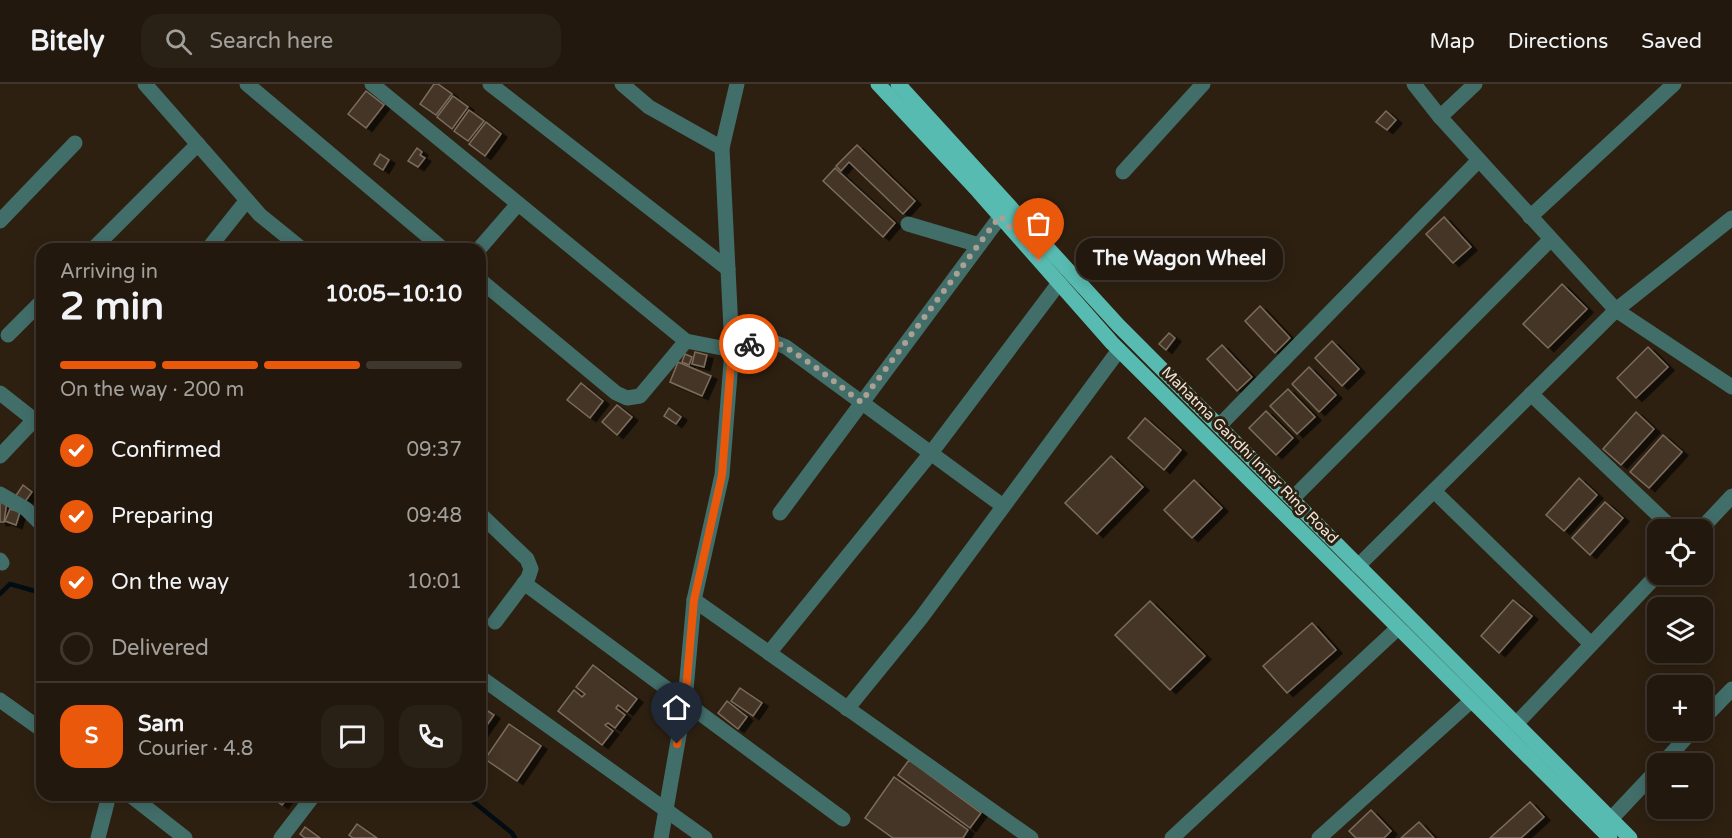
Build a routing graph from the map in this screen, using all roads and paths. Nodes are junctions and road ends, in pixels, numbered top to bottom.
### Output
1 (247, 84) edge
2 (372, 84) edge
3 (490, 84) edge
4 (622, 84) edge
5 (737, 84) edge
6 (878, 84) edge
7 (898, 84) edge
8 (1203, 84) edge
9 (1413, 84) edge
10 (1475, 84) edge
11 (1674, 84) edge
12 (152, 87) edge
13 (1440, 117) junction
14 (75, 142) dead end
15 (198, 144) junction
16 (722, 148) junction
17 (1479, 160) junction
18 (1123, 172) dead end
19 (247, 200) junction
20 (517, 205) junction
21 (1000, 216) junction
22 (1530, 217) junction
23 (1732, 218) edge
24 (0, 221) edge
25 (908, 224) dead end
26 (1551, 238) junction
27 (99, 243) edge
28 (213, 243) edge
29 (295, 243) edge
30 (436, 243) edge
31 (484, 243) edge
32 (979, 245) junction
33 (728, 269) junction
34 (1059, 283) junction
35 (486, 285) edge
36 (36, 307) edge
37 (1616, 310) junction
38 (8, 334) dead end
39 (686, 341) junction
40 (732, 350) junction
41 (1119, 350) junction
42 (1732, 387) edge
43 (0, 393) edge
44 (1532, 394) junction
45 (861, 402) junction
46 (36, 421) edge
47 (36, 425) edge
48 (1219, 426) junction
49 (931, 453) junction
50 (0, 456) edge
51 (1434, 491) junction
52 (0, 494) edge
53 (1732, 496) edge
54 (1292, 499) junction
55 (1003, 506) junction
56 (780, 513) dead end
57 (36, 519) edge
58 (1663, 519) edge
59 (1710, 519) edge
60 (486, 520) edge
61 (1358, 566) junction
62 (524, 583) junction
63 (1647, 585) edge
64 (694, 600) junction
65 (495, 622) dead end
66 (1398, 628) junction
67 (1591, 644) junction
68 (769, 654) junction
69 (486, 681) edge
70 (1732, 689) edge
71 (0, 700) edge
72 (685, 701) junction
73 (1471, 701) junction
74 (847, 709) junction
75 (1713, 709) edge
76 (1516, 724) junction
77 (36, 726) edge
78 (1683, 741) edge
79 (1672, 753) edge
80 (1647, 781) edge
81 (107, 801) edge
82 (138, 801) edge
83 (309, 801) edge
84 (665, 809) junction
85 (843, 819) dead end
86 (1605, 832) edge
87 (98, 838) edge
88 (185, 838) edge
89 (281, 838) edge
90 (661, 838) edge
91 (705, 838) edge
92 (1032, 838) edge
93 (1172, 838) edge
94 (1318, 838) edge
95 (1630, 838) edge

1 - 30 street
2 - 20 street
3 - 33 street
4 - 16 street
5 - 16 street
6 - 21 main road, Mahatma Gandhi Inner Ring Road
7 - 48 main road, Mahatma Gandhi Inner Ring Road
8 - 18 street
9 - 13 street
10 - 13 street
11 - 22 street
12 - 15 street
13 - 17 street
14 - 24 street
15 - 19 street
15 - 27 street
16 - 33 street
17 - 22 street
17 - 48 street
19 - 28 street
19 - 29 street
20 - 31 street
20 - 39 street
21 - 32 street
21 - 34 main road, Mahatma Gandhi Inner Ring Road
22 - 26 street
23 - 37 street
25 - 32 street
26 - 37 street
26 - 54 street
32 - 45 street
33 - 40 street
34 - 41 main road, Mahatma Gandhi Inner Ring Road
34 - 49 street
35 - 39 street
36 - 38 street
37 - 42 street
37 - 44 street
39 - 40 street
40 - 45 street
40 - 64 street
41 - 55 street
41 - 66 main road, Mahatma Gandhi Inner Ring Road
43 - 46 street
44 - 51 street
44 - 58 street
45 - 49 street
45 - 56 street
47 - 50 street
48 - 54 main road, Mahatma Gandhi Inner Ring Road
49 - 55 street
49 - 68 street
51 - 61 street
51 - 67 street
52 - 57 street
53 - 59 street
54 - 61 main road, Mahatma Gandhi Inner Ring Road
55 - 74 street
60 - 62 street
61 - 76 main road, Mahatma Gandhi Inner Ring Road
62 - 65 street
62 - 72 street
63 - 67 street
64 - 68 street
64 - 72 street
66 - 73 main road, Mahatma Gandhi Inner Ring Road
66 - 93 street
67 - 76 street
68 - 74 street
69 - 84 street
70 - 75 street
71 - 77 street
72 - 84 street
72 - 85 street
73 - 86 main road, Mahatma Gandhi Inner Ring Road
73 - 94 street
74 - 92 street
76 - 86 main road, Mahatma Gandhi Inner Ring Road
78 - 79 street
80 - 86 street
81 - 87 street
82 - 88 street
83 - 89 street
84 - 90 street
84 - 91 street
86 - 95 main road, Mahatma Gandhi Inner Ring Road

